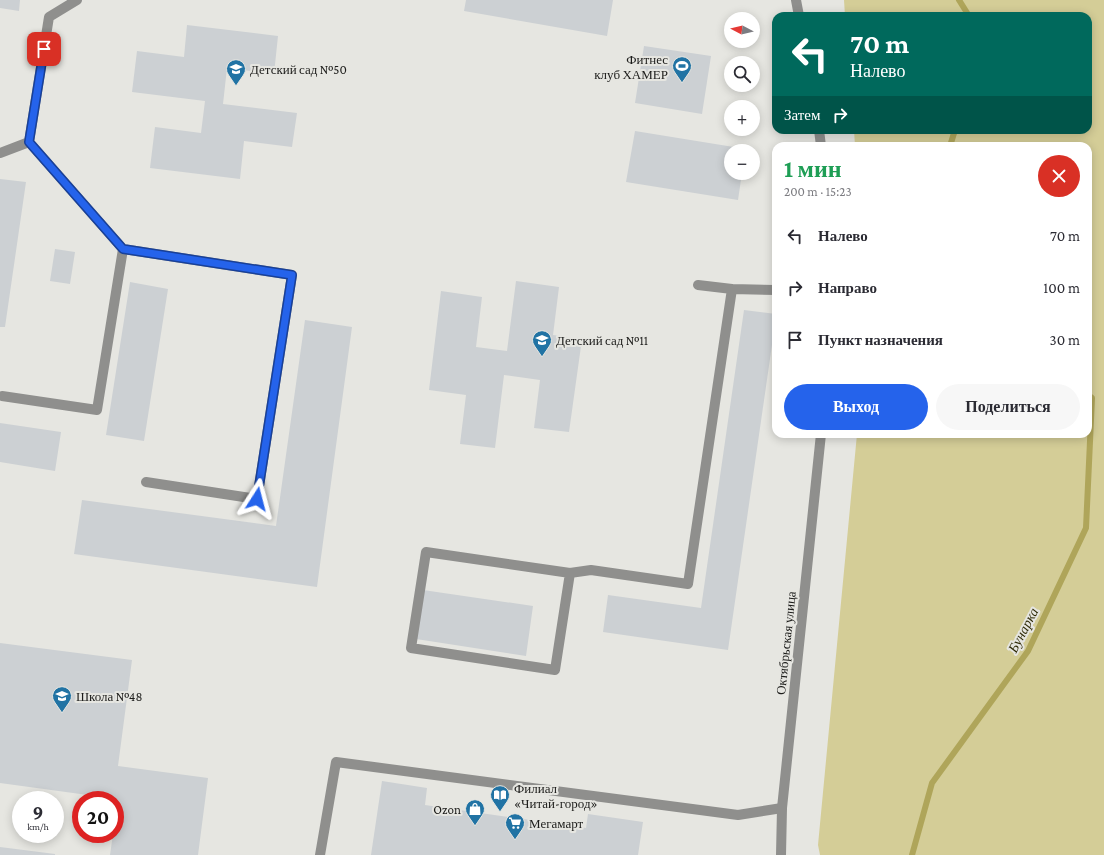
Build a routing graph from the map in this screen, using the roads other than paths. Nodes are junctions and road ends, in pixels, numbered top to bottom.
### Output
1 (77, 0) edge
2 (796, 0) edge
3 (798, 12) edge
4 (29, 142) junction
5 (0, 153) edge
6 (123, 249) junction
7 (698, 285) dead end
8 (732, 289) junction
9 (772, 290) edge
10 (2, 396) dead end
11 (822, 438) edge
12 (146, 482) dead end
13 (570, 573) junction
14 (782, 808) junction
15 (320, 855) edge
16 (781, 855) edge

1 - 4 street
2 - 3 street
4 - 5 street
4 - 6 street
6 - 10 street
6 - 12 street
7 - 8 street
8 - 9 street
8 - 13 street
11 - 14 street, Октябрьская улица
13 - 13 street
14 - 15 street
14 - 16 street, Октябрьская улица

